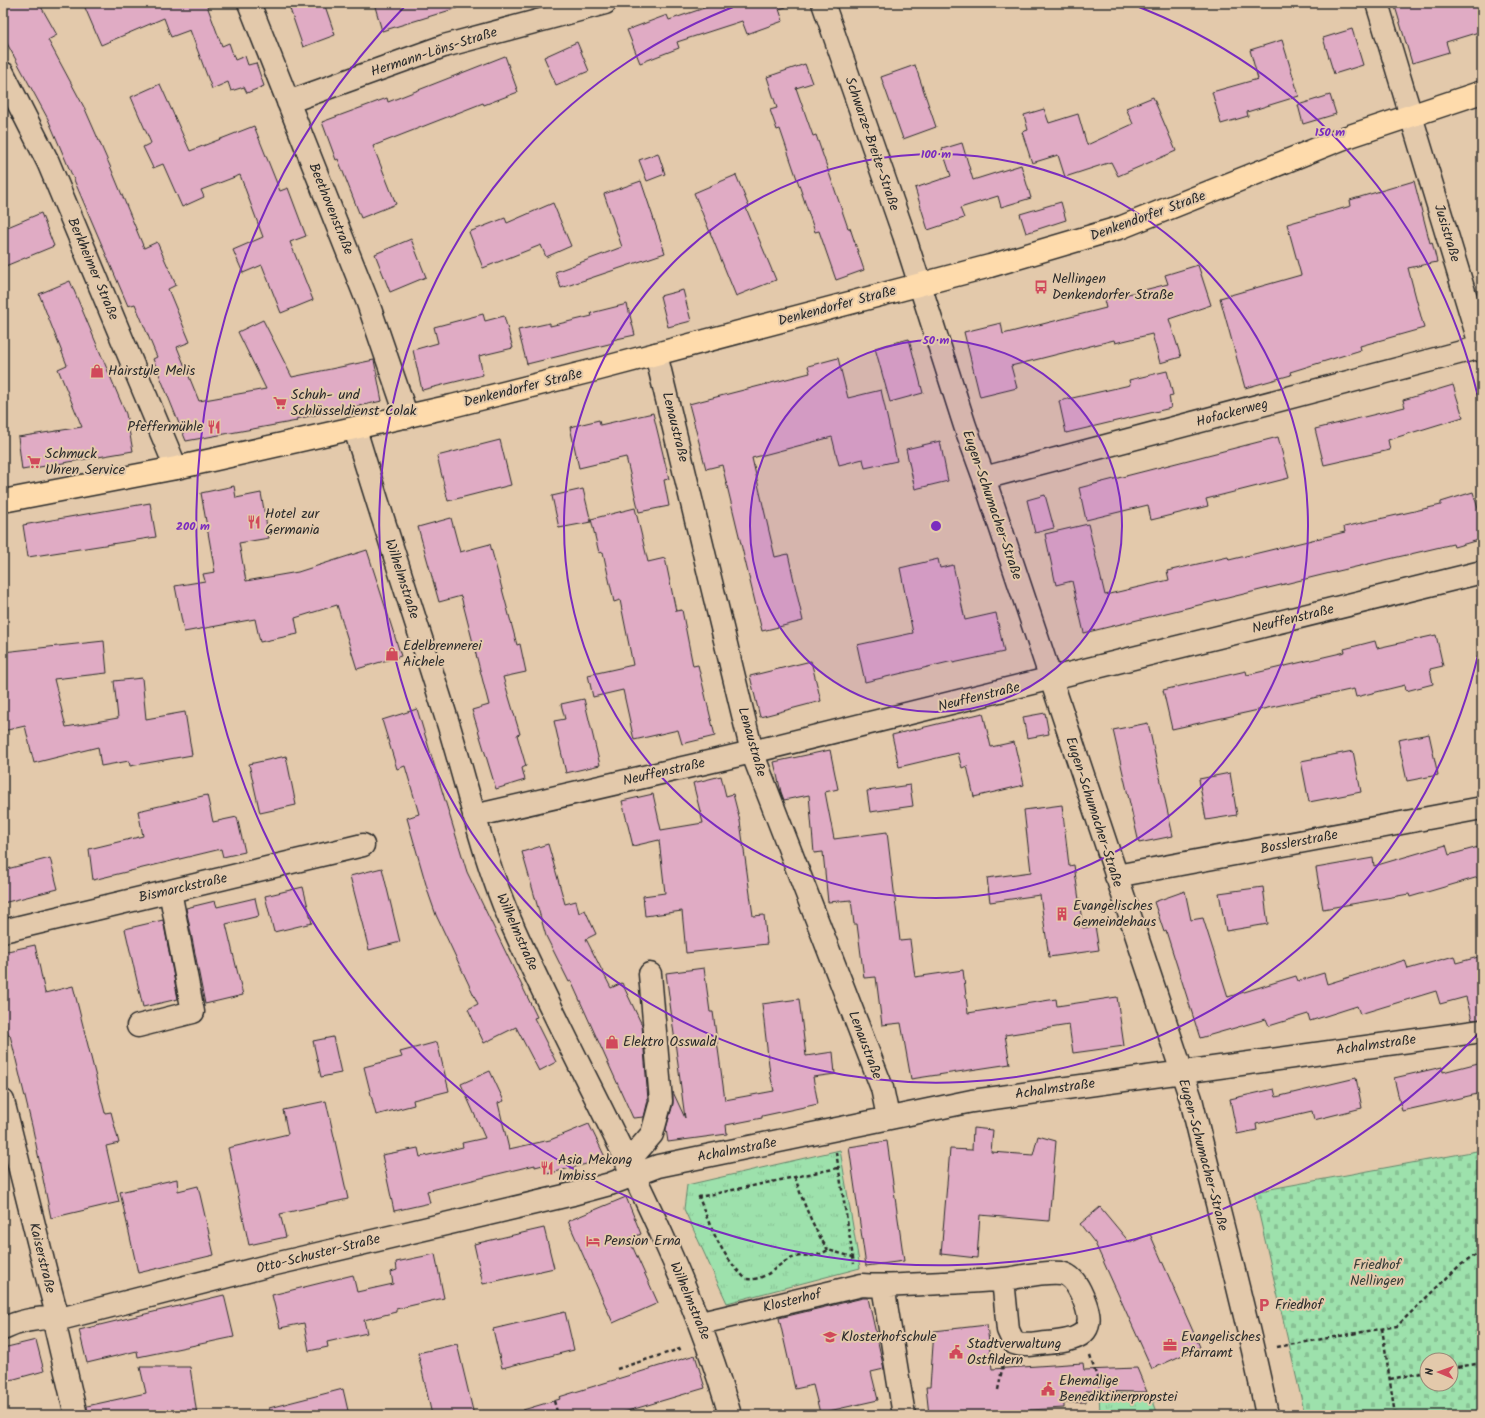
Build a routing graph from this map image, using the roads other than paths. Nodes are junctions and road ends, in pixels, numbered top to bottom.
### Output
1 (249, 3) edge
2 (605, 3) edge
3 (823, 3) edge
4 (1377, 3) edge
5 (3, 73) edge
6 (1482, 92) edge
7 (288, 102) junction
8 (1411, 115) junction
9 (919, 284) junction
10 (1481, 349) edge
11 (656, 354) junction
12 (406, 417) junction
13 (355, 429) junction
14 (176, 468) junction
15 (984, 478) junction
16 (3, 500) edge
17 (1482, 572) edge
18 (1050, 679) junction
19 (752, 752) junction
20 (1482, 808) edge
21 (474, 816) junction
22 (363, 845) dead end
23 (1116, 876) junction
24 (170, 891) junction
25 (3, 931) edge
26 (650, 974) dead end
27 (138, 1026) dead end
28 (1482, 1031) edge
29 (1180, 1071) junction
30 (3, 1101) edge
31 (888, 1117) junction
32 (630, 1169) junction
33 (1003, 1279) junction
34 (883, 1286) junction
35 (53, 1318) junction
36 (3, 1329) edge
37 (704, 1332) junction
38 (728, 1406) edge
39 (76, 1415) edge
40 (904, 1415) edge
41 (1267, 1415) edge

1 - 7 street, Beethovenstraße
2 - 7 street, Hermann-Löns-Straße
3 - 9 street, Schwarze-Breite-Straße
4 - 8 street, Jusistraße
5 - 14 street, Berkheimer Straße
6 - 8 main road, Denkendorfer Straße
7 - 12 street, Beethovenstraße
8 - 9 main road, Denkendorfer Straße
8 - 10 street, Jusistraße
9 - 11 main road, Denkendorfer Straße
9 - 15 street, Eugen-Schumacher-Straße
10 - 15 street, Hofackerweg
11 - 12 main road, Denkendorfer Straße
11 - 19 street, Lenaustraße
12 - 13 main road, Denkendorfer Straße
13 - 14 main road, Denkendorfer Straße
13 - 21 street, Wilhelmstraße
14 - 16 main road, Denkendorfer Straße
15 - 18 street, Eugen-Schumacher-Straße
17 - 18 street, Neuffenstraße
18 - 19 street, Neuffenstraße
18 - 23 street, Eugen-Schumacher-Straße
19 - 21 street, Neuffenstraße
19 - 31 street, Lenaustraße
20 - 23 street, Bosslerstraße
21 - 32 street, Wilhelmstraße
22 - 24 street, Bismarckstraße
23 - 29 street, Eugen-Schumacher-Straße
24 - 25 street, Bismarckstraße
24 - 27 street
26 - 32 street
28 - 29 street, Achalmstraße
29 - 31 street, Achalmstraße
29 - 41 street, Eugen-Schumacher-Straße
30 - 35 street, Kaiserstraße
31 - 32 street, Achalmstraße
32 - 35 street, Otto-Schuster-Straße
32 - 37 street, Wilhelmstraße
33 - 33 street, Klosterhof
33 - 34 street, Klosterhof
34 - 37 street, Klosterhof
34 - 40 street
35 - 36 street, Otto-Schuster-Straße
35 - 39 street, Kaiserstraße
37 - 38 street, Wilhelmstraße

